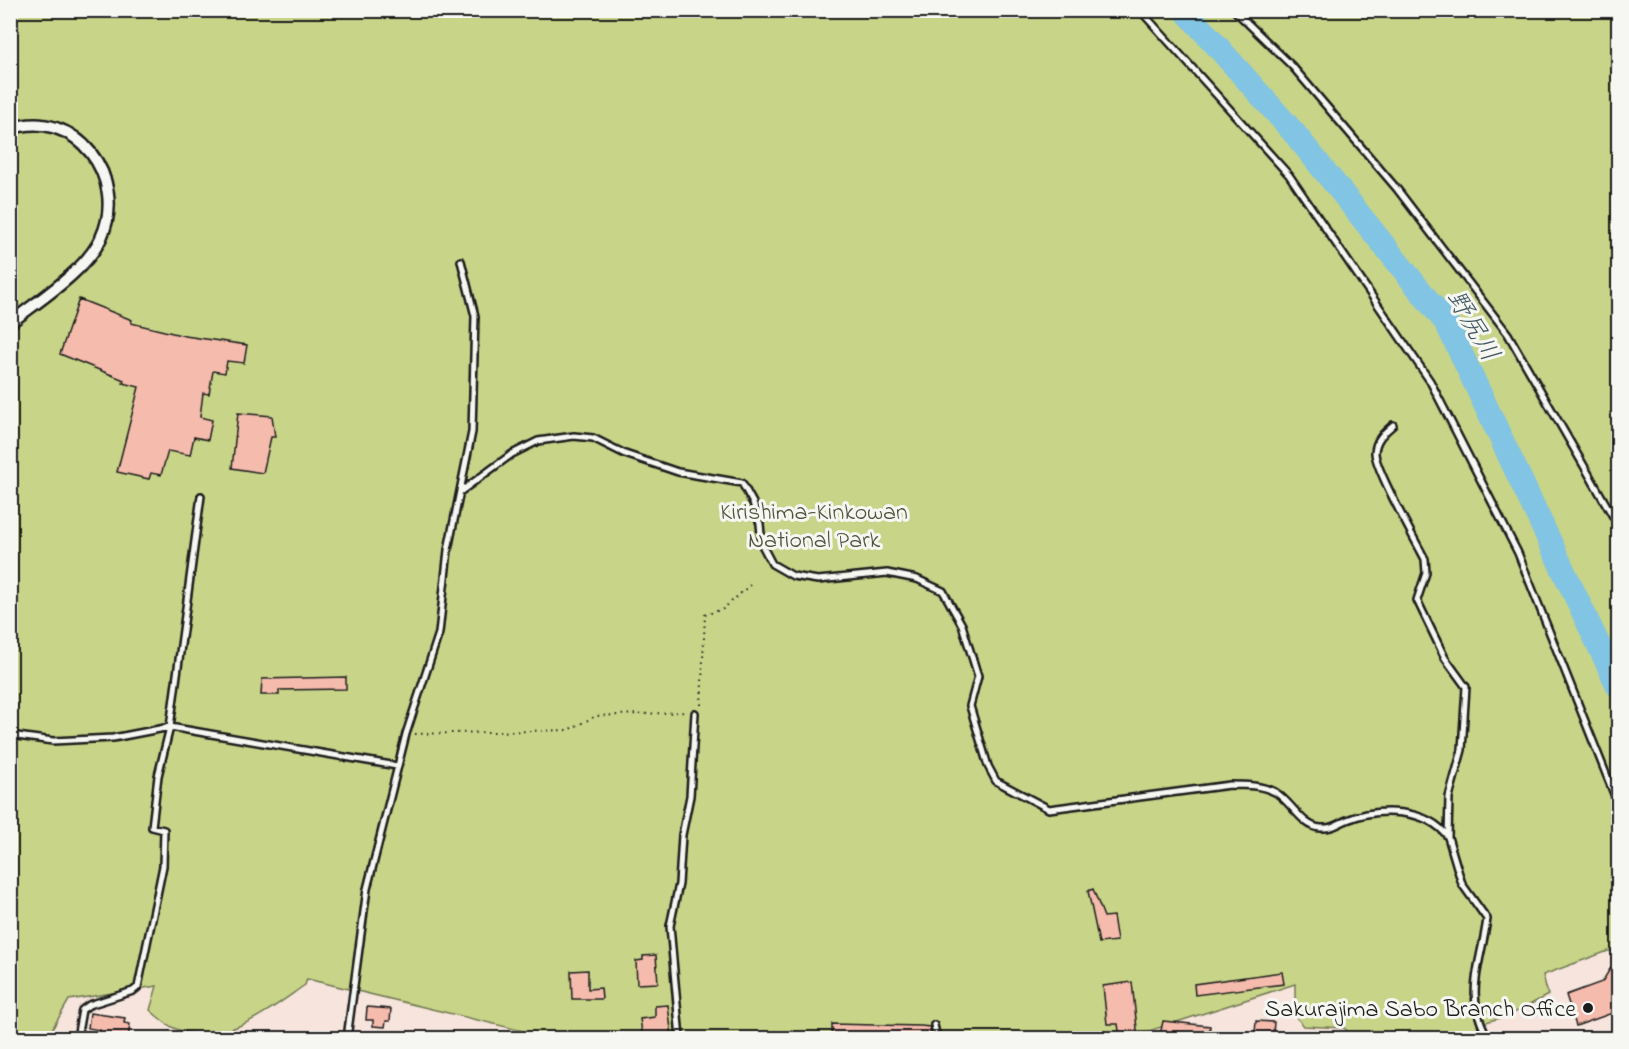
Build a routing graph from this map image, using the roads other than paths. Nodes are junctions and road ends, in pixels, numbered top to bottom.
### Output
1 (1140, 10) edge
2 (1234, 10) edge
3 (10, 129) edge
4 (461, 261) dead end
5 (10, 323) edge
6 (1393, 425) dead end
7 (460, 492) junction
8 (201, 496) dead end
9 (1618, 525) edge
10 (695, 713) road end
11 (170, 727) junction
12 (10, 735) edge
13 (398, 766) junction
14 (1618, 804) edge
15 (1448, 837) junction
16 (934, 1025) dead end
17 (77, 1038) edge
18 (348, 1038) edge
19 (680, 1038) edge
20 (937, 1038) edge
21 (1488, 1038) edge

1 - 14 lane
2 - 9 lane
3 - 5 street
4 - 7 lane
6 - 15 lane
7 - 13 lane
7 - 15 lane
8 - 11 lane
10 - 19 lane
11 - 12 lane
11 - 13 lane
11 - 17 lane
13 - 18 lane
15 - 21 lane
16 - 20 lane

